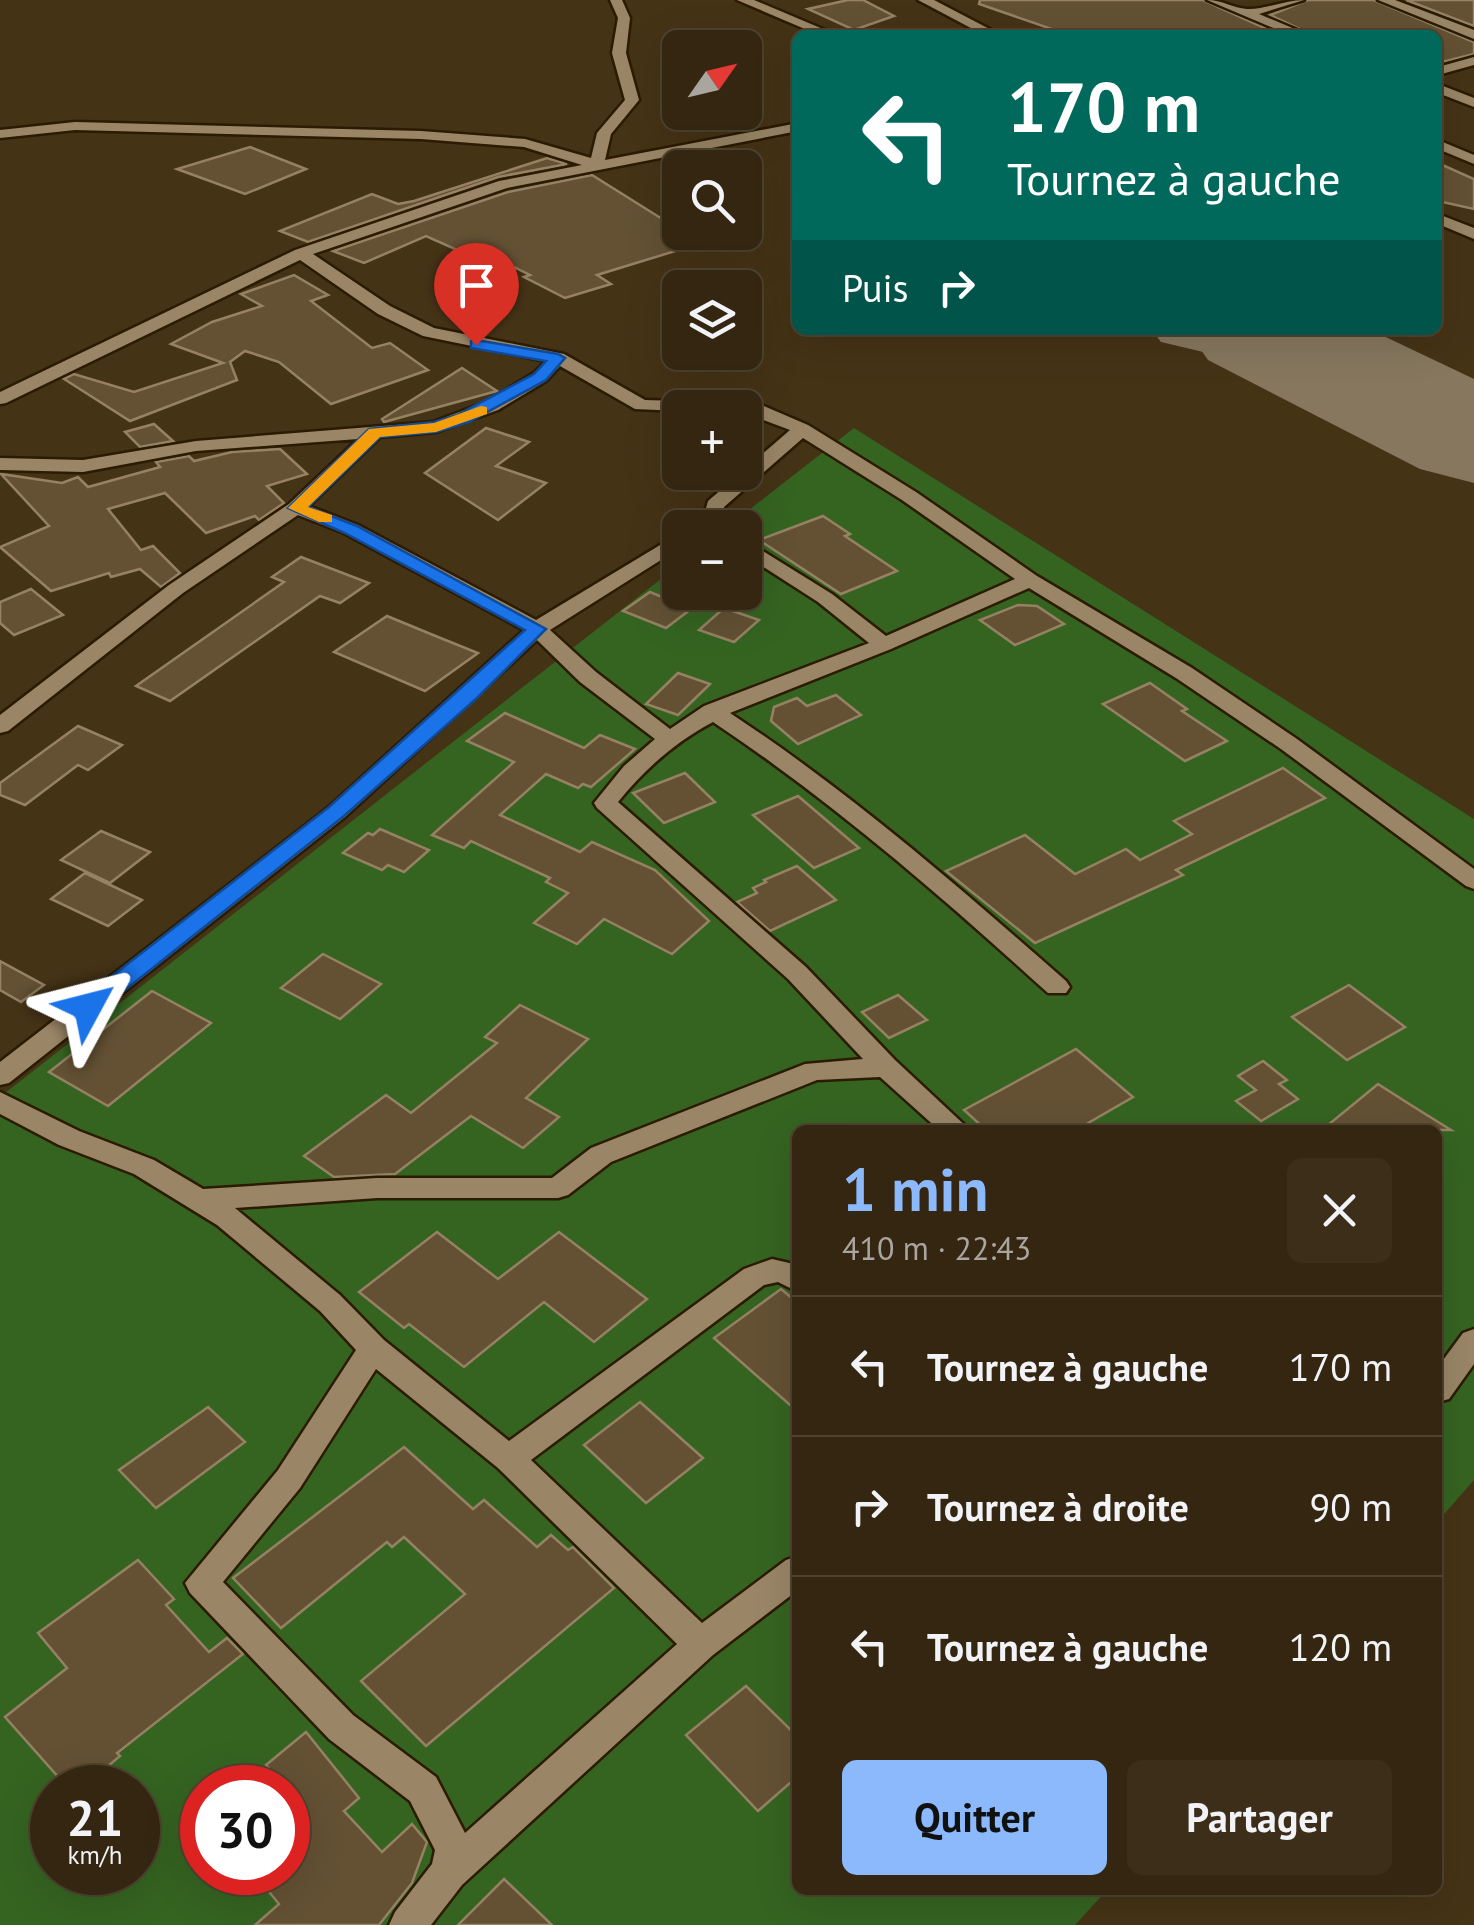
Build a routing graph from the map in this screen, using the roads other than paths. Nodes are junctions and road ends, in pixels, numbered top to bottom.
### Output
1 (616, 0) edge
2 (743, 0) edge
3 (924, 0) edge
4 (1214, 0) edge
5 (1298, 0) edge
6 (1384, 0) edge
7 (1246, 13) junction
8 (818, 30) edge
9 (984, 30) edge
10 (1289, 30) edge
11 (1474, 35) edge
12 (1474, 60) edge
13 (1442, 69) edge
14 (1442, 90) edge
15 (1474, 103) edge
16 (792, 128) edge
17 (0, 134) edge
18 (1442, 146) edge
19 (1474, 160) edge
20 (597, 164) junction
21 (1442, 220) edge
22 (1474, 234) edge
23 (301, 253) junction
24 (558, 358) junction
25 (0, 399) edge
26 (802, 428) junction
27 (375, 432) junction
28 (0, 464) edge
29 (296, 508) junction
30 (713, 510) edge
31 (662, 551) edge
32 (762, 557) edge
33 (1030, 580) junction
34 (536, 629) junction
35 (884, 645) junction
36 (712, 711) junction
37 (0, 726) edge
38 (668, 738) junction
39 (1474, 881) edge
40 (1056, 988) dead end
41 (886, 1067) junction
42 (0, 1076) edge
43 (0, 1102) edge
44 (950, 1125) edge
45 (199, 1200) junction
46 (792, 1276) edge
47 (1474, 1341) edge
48 (373, 1349) junction
49 (1442, 1385) edge
50 (509, 1460) junction
51 (792, 1575) edge
52 (702, 1644) junction
53 (449, 1872) junction
54 (408, 1925) edge

1 - 20 street
2 - 8 street
3 - 9 street
4 - 7 street
5 - 7 street
6 - 11 street
7 - 10 street
12 - 13 street
14 - 15 street
16 - 20 street
17 - 20 street
18 - 19 street
20 - 23 street
21 - 22 street
23 - 24 street
23 - 25 street
24 - 26 street
24 - 27 street
26 - 30 street
26 - 33 street
27 - 28 street
27 - 29 street
29 - 34 street
29 - 37 street
31 - 34 street
32 - 35 street
33 - 35 street
33 - 39 street
34 - 38 street
34 - 42 street
35 - 36 street
36 - 38 street
36 - 40 street
38 - 41 street
41 - 44 street
41 - 45 street
43 - 45 street
45 - 48 street
46 - 50 street
47 - 49 street
48 - 50 street
48 - 53 street
50 - 52 street
51 - 52 street
52 - 53 street
53 - 54 street

